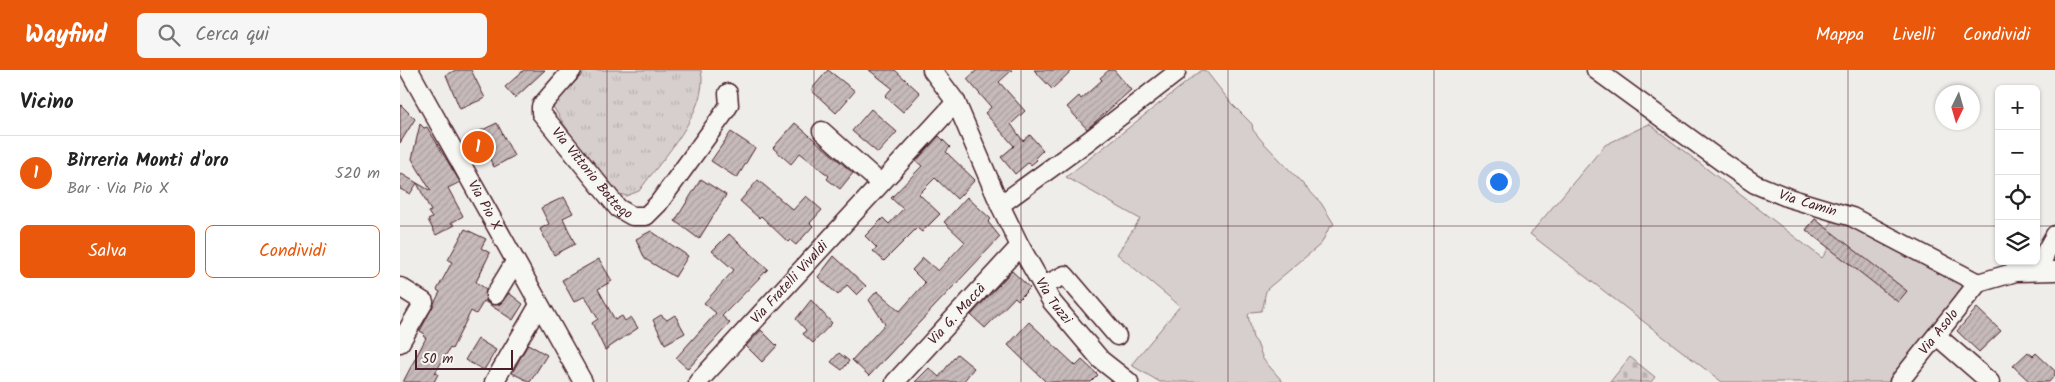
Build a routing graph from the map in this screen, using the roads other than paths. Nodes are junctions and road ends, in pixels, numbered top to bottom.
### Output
1 (402, 70) edge
2 (409, 70) edge
3 (572, 70) edge
4 (932, 70) edge
5 (1596, 70) edge
6 (400, 73) edge
7 (1176, 73) dead end
8 (728, 93) dead end
9 (956, 102) junction
10 (822, 131) dead end
11 (880, 183) junction
12 (1000, 205) junction
13 (2055, 235) edge
14 (1020, 246) junction
15 (515, 262) junction
16 (2048, 271) edge
17 (1978, 283) junction
18 (1043, 286) junction
19 (400, 287) edge
20 (495, 295) dead end
21 (539, 305) junction
22 (1117, 336) dead end
23 (1937, 336) junction
24 (400, 343) edge
25 (494, 382) edge
26 (583, 382) edge
27 (698, 382) edge
28 (895, 382) edge
29 (1129, 382) edge
30 (1899, 382) edge
31 (1990, 382) edge

1 - 6 street
2 - 15 street, Via Pio X
3 - 8 street, Via Vittorio Bottego
4 - 9 street, Via Tuzzi
5 - 17 street, Via Camin
7 - 12 street
9 - 11 street, Via Fratelli Vivaldi
9 - 12 street, Via Tuzzi
10 - 11 street
11 - 27 street, Via Fratelli Vivaldi
12 - 14 street, Via Tuzzi
13 - 16 street
14 - 18 street, Via Tuzzi
14 - 28 street, Via G. Maccà
15 - 20 street
15 - 21 street, Via Pio X
16 - 17 street
17 - 23 street, Via Asolo
18 - 22 street
18 - 29 street, Via Tuzzi
19 - 24 street
21 - 25 street
21 - 26 street, Via Pio X
23 - 30 street, Via Asolo
23 - 31 street

